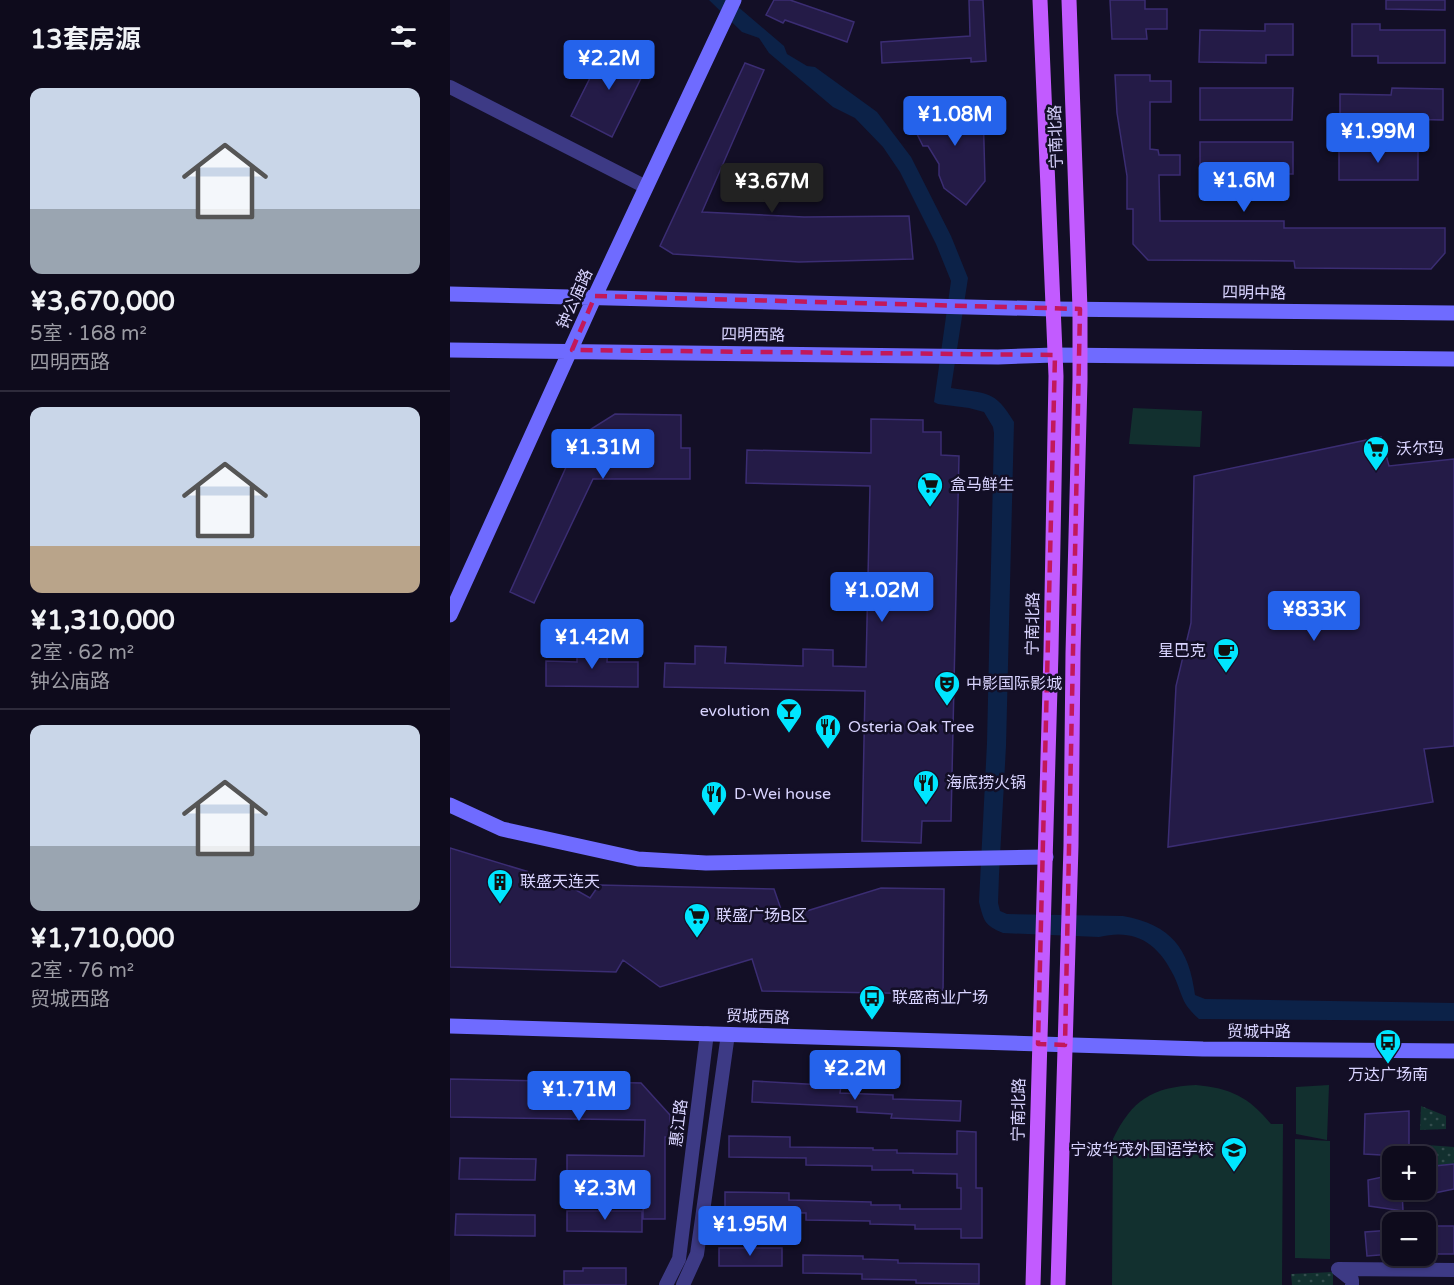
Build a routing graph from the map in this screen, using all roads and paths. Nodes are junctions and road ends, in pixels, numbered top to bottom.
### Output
1 (734, 0) edge
2 (1040, 0) edge
3 (1069, 0) edge
4 (450, 87) edge
5 (646, 187) junction
6 (450, 294) edge
7 (595, 296) junction
8 (1053, 309) junction
9 (1080, 309) junction
10 (1454, 313) edge
11 (450, 350) edge
12 (572, 350) junction
13 (1054, 355) junction
14 (1080, 355) junction
15 (1454, 359) edge
16 (450, 615) edge
17 (450, 805) edge
18 (1046, 857) junction
19 (450, 1026) edge
20 (707, 1033) junction
21 (728, 1034) junction
22 (1038, 1044) junction
23 (1065, 1045) junction
24 (1454, 1051) edge
25 (1454, 1270) edge
26 (666, 1285) edge
27 (683, 1285) edge
28 (1033, 1285) edge
29 (1058, 1285) edge
30 (1352, 1285) edge

1 - 5 main road, 钟公庙路
2 - 8 main road, 宁南北路
3 - 9 main road, 宁南北路
4 - 5 street
5 - 7 main road, 钟公庙路
6 - 7 main road, 四明西路
7 - 8 main road, 四明西路
7 - 12 main road, 钟公庙路
8 - 9 main road, 四明中路
8 - 13 main road, 宁南北路
9 - 10 main road, 四明中路
9 - 14 main road, 宁南北路
11 - 12 main road, 四明西路
12 - 13 main road, 四明西路
12 - 16 main road, 钟公庙路
13 - 14 main road
13 - 18 main road, 宁南北路
14 - 15 main road
14 - 23 main road
17 - 18 main road
18 - 22 main road, 宁南北路
19 - 20 main road, 贸城西路
20 - 21 main road, 贸城西路
20 - 26 street, 惠江路
21 - 22 main road, 贸城西路
21 - 27 street
22 - 23 main road, 贸城西路
22 - 28 main road, 宁南北路
23 - 24 main road, 贸城中路
23 - 29 main road
25 - 30 street

